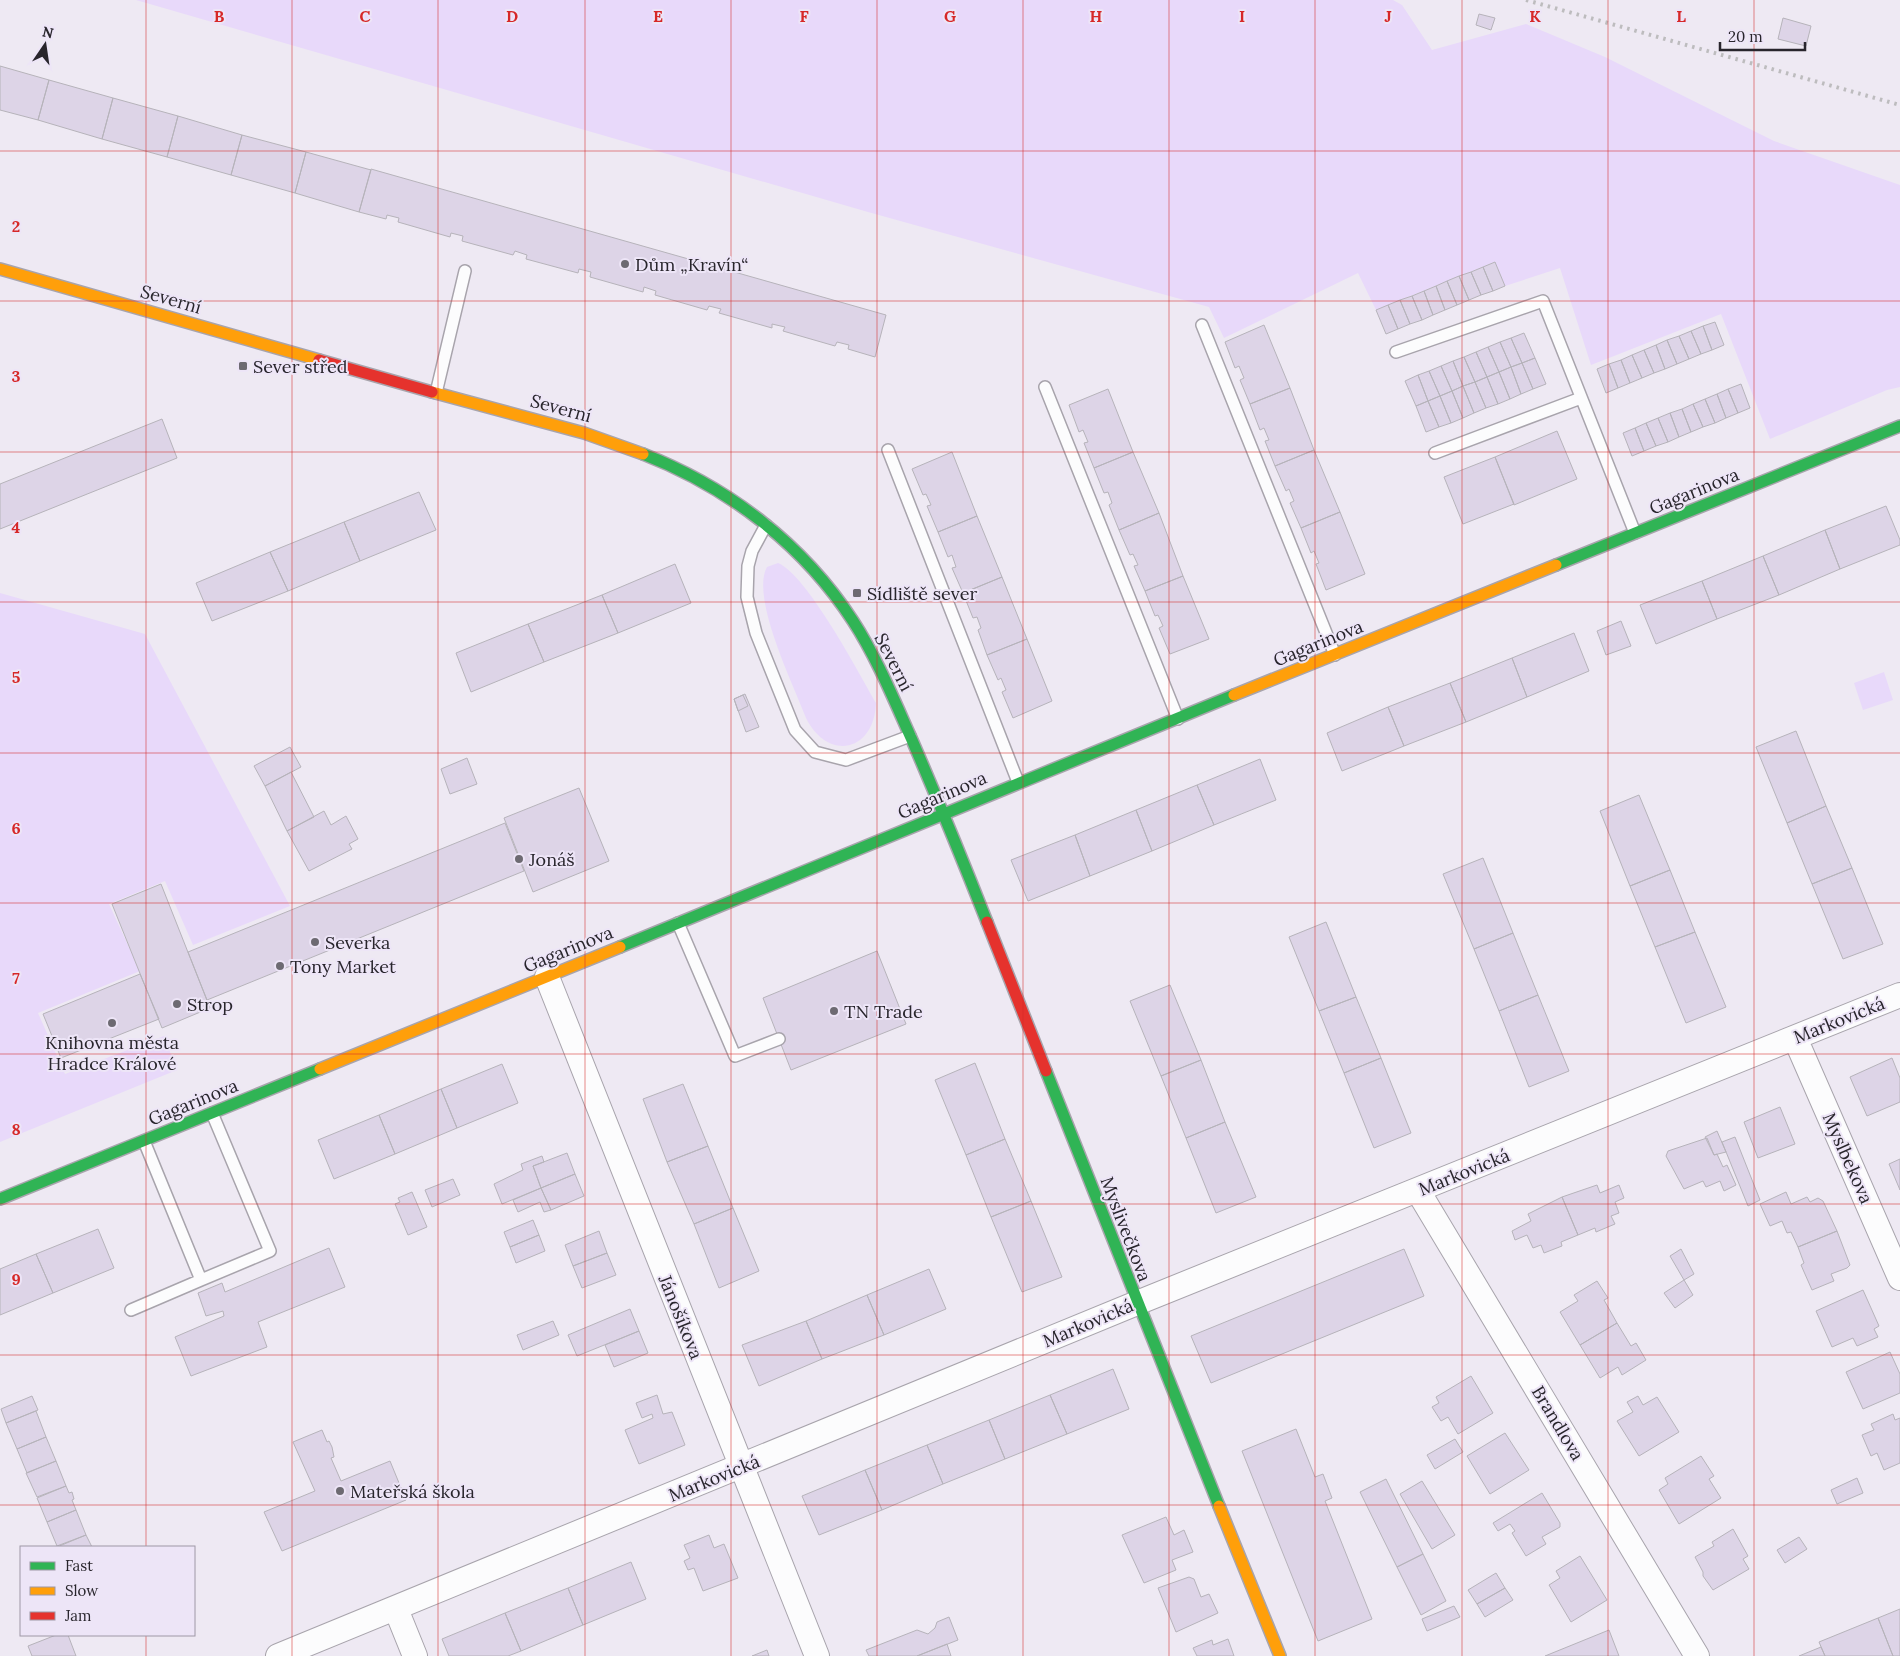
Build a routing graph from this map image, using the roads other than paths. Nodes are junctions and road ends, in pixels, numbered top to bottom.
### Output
1 (0, 269) edge
2 (465, 271) dead end
3 (1202, 325) dead end
4 (1396, 352) dead end
5 (1045, 387) dead end
6 (436, 393) junction
7 (1581, 398) junction
8 (1900, 426) edge
9 (888, 450) dead end
10 (1435, 453) dead end
11 (766, 525) junction
12 (1635, 534) junction
13 (1335, 655) junction
14 (1178, 719) junction
15 (910, 736) junction
16 (1018, 782) junction
17 (944, 813) junction
18 (678, 923) junction
19 (547, 976) junction
20 (1900, 995) edge
21 (1795, 1038) junction
22 (779, 1039) dead end
23 (212, 1113) junction
24 (144, 1141) junction
25 (1418, 1191) junction
26 (0, 1199) edge
27 (1900, 1278) edge
28 (201, 1280) junction
29 (1137, 1303) junction
30 (131, 1310) dead end
31 (741, 1467) junction
32 (396, 1609) junction
33 (278, 1656) edge
34 (415, 1656) edge
35 (817, 1656) edge
36 (1280, 1656) edge
37 (1697, 1656) edge

1 - 6 street, Severní
2 - 6 lane
3 - 13 lane
4 - 7 lane
5 - 14 lane
6 - 11 street, Severní
7 - 10 lane
7 - 12 lane
8 - 12 street, Gagarinova
9 - 16 lane
11 - 15 street, Severní
11 - 15 lane
12 - 13 street, Gagarinova
13 - 14 street, Gagarinova
14 - 16 street, Gagarinova
15 - 17 street, Severní
16 - 17 street, Gagarinova
17 - 18 street, Gagarinova
17 - 29 street, Myslivečkova
18 - 19 street, Gagarinova
18 - 22 lane
19 - 23 street, Gagarinova
19 - 31 street, Jánošíkova
20 - 21 street, Markovická
21 - 25 street, Markovická
21 - 27 street, Myslbekova
23 - 24 street, Gagarinova
23 - 28 lane
24 - 26 street, Gagarinova
24 - 28 lane
25 - 29 street, Markovická
25 - 37 street, Brandlova
28 - 30 lane
29 - 31 street, Markovická
29 - 36 street, Myslivečkova
31 - 32 street, Markovická
31 - 35 street, Jánošíkova
32 - 33 street, Markovická
32 - 34 street

